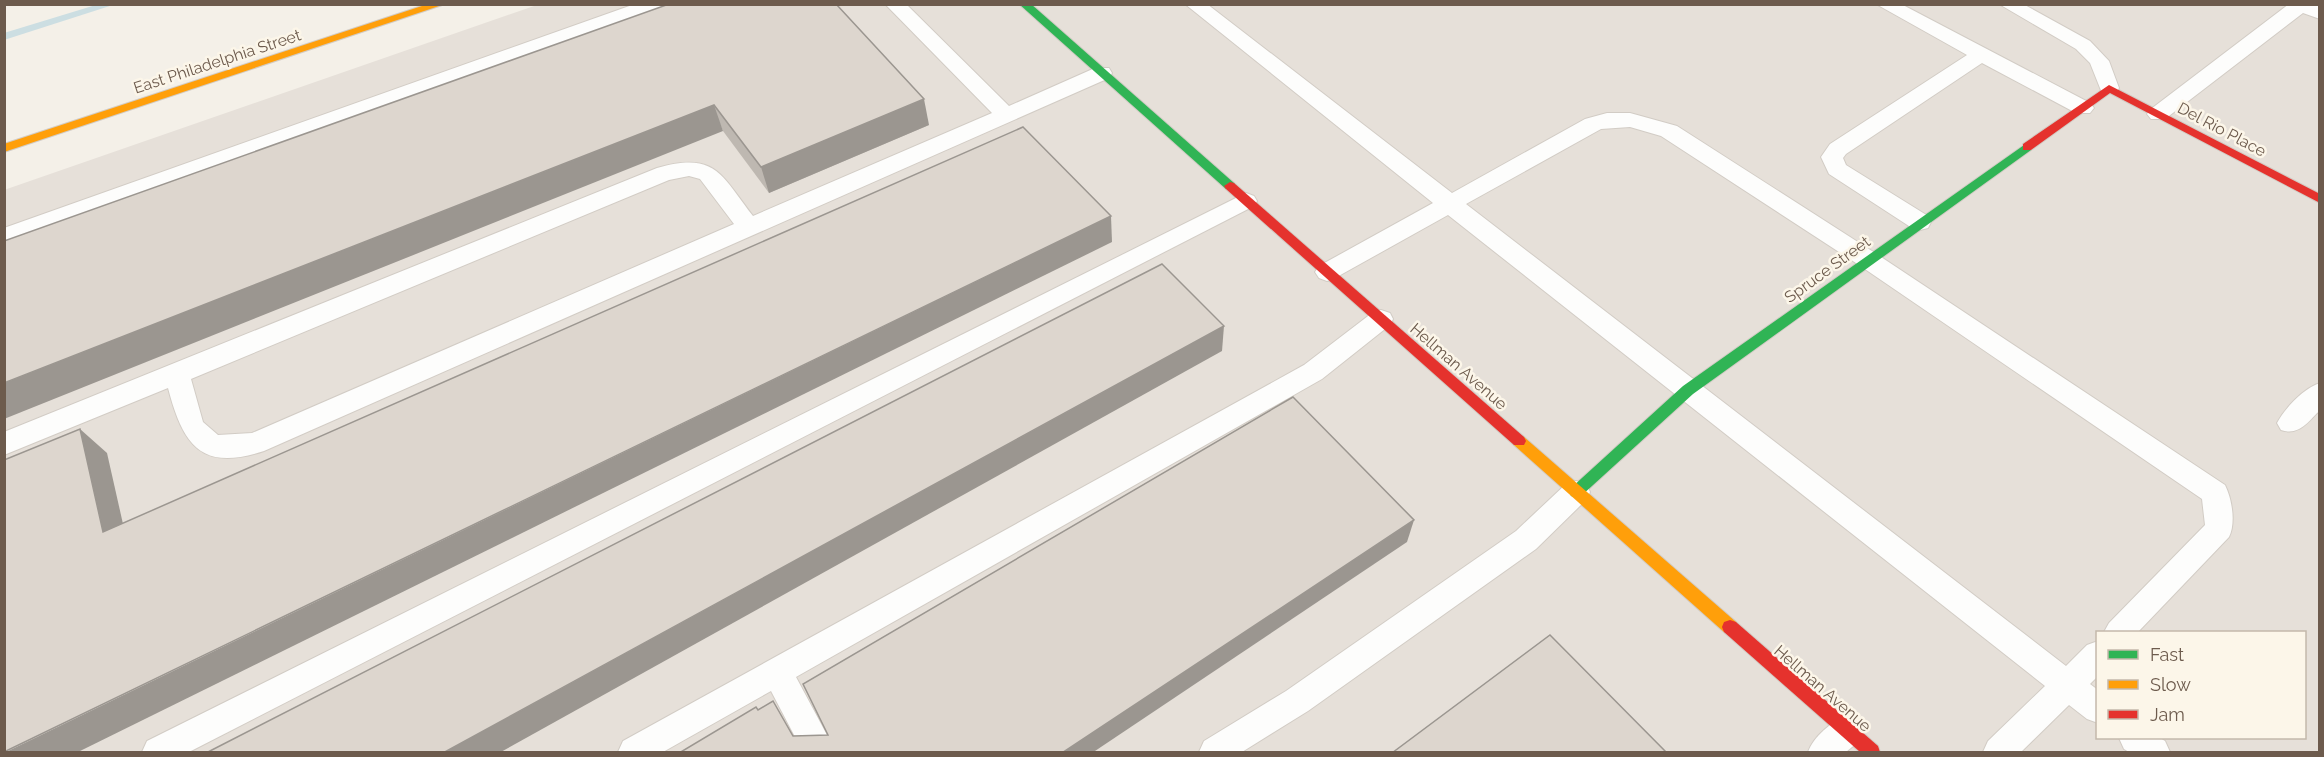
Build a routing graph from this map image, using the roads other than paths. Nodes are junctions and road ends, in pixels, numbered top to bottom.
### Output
1 (440, 4) edge
2 (655, 4) edge
3 (894, 4) edge
4 (1024, 4) edge
5 (1194, 4) edge
6 (1885, 4) edge
7 (2008, 4) edge
8 (2319, 13) edge
9 (1981, 55) junction
10 (1102, 73) junction
11 (2109, 88) junction
12 (2083, 108) junction
13 (2158, 114) junction
14 (1006, 115) junction
15 (4, 148) edge
16 (2319, 199) edge
17 (1246, 201) junction
18 (1450, 204) junction
19 (1920, 222) junction
20 (749, 227) junction
21 (4, 237) edge
22 (1867, 259) junction
23 (1327, 272) junction
24 (1381, 319) junction
25 (177, 374) junction
26 (1688, 390) junction
27 (2319, 393) edge
28 (2290, 423) dead end
29 (4, 444) edge
30 (1576, 492) junction
31 (2121, 631) edge
32 (2096, 656) edge
33 (777, 672) junction
34 (2068, 686) junction
35 (2096, 707) edge
36 (1847, 731) junction
37 (2136, 739) edge
38 (158, 753) edge
39 (634, 753) edge
40 (820, 753) edge
41 (1215, 753) edge
42 (1824, 753) edge
43 (1872, 753) edge
44 (1999, 753) edge
45 (2154, 753) edge

1 - 15 street, East Philadelphia Street
2 - 21 lane
3 - 14 lane
4 - 10 street, Hellman Avenue
5 - 18 lane
6 - 9 lane
7 - 11 lane
8 - 13 lane
9 - 12 lane
9 - 19 lane
10 - 14 lane
10 - 17 street, Hellman Avenue
11 - 12 street, Spruce Street
11 - 13 street, Del Rio Place
12 - 19 street, Spruce Street
13 - 16 street, Del Rio Place
14 - 20 lane
17 - 23 street, Hellman Avenue
17 - 38 lane
18 - 22 lane
18 - 23 lane
18 - 26 lane
19 - 22 street, Spruce Street
20 - 25 lane
20 - 25 lane
22 - 26 street, Spruce Street
22 - 31 lane
23 - 24 street, Hellman Avenue
24 - 30 street, Hellman Avenue
24 - 33 lane
25 - 29 lane
26 - 30 street, Spruce Street
26 - 34 lane
27 - 28 lane
30 - 36 street, Hellman Avenue
30 - 41 lane
32 - 34 lane
33 - 39 lane
33 - 40 lane
34 - 35 lane
34 - 44 lane
36 - 42 lane
36 - 43 street, Hellman Avenue
37 - 45 lane

